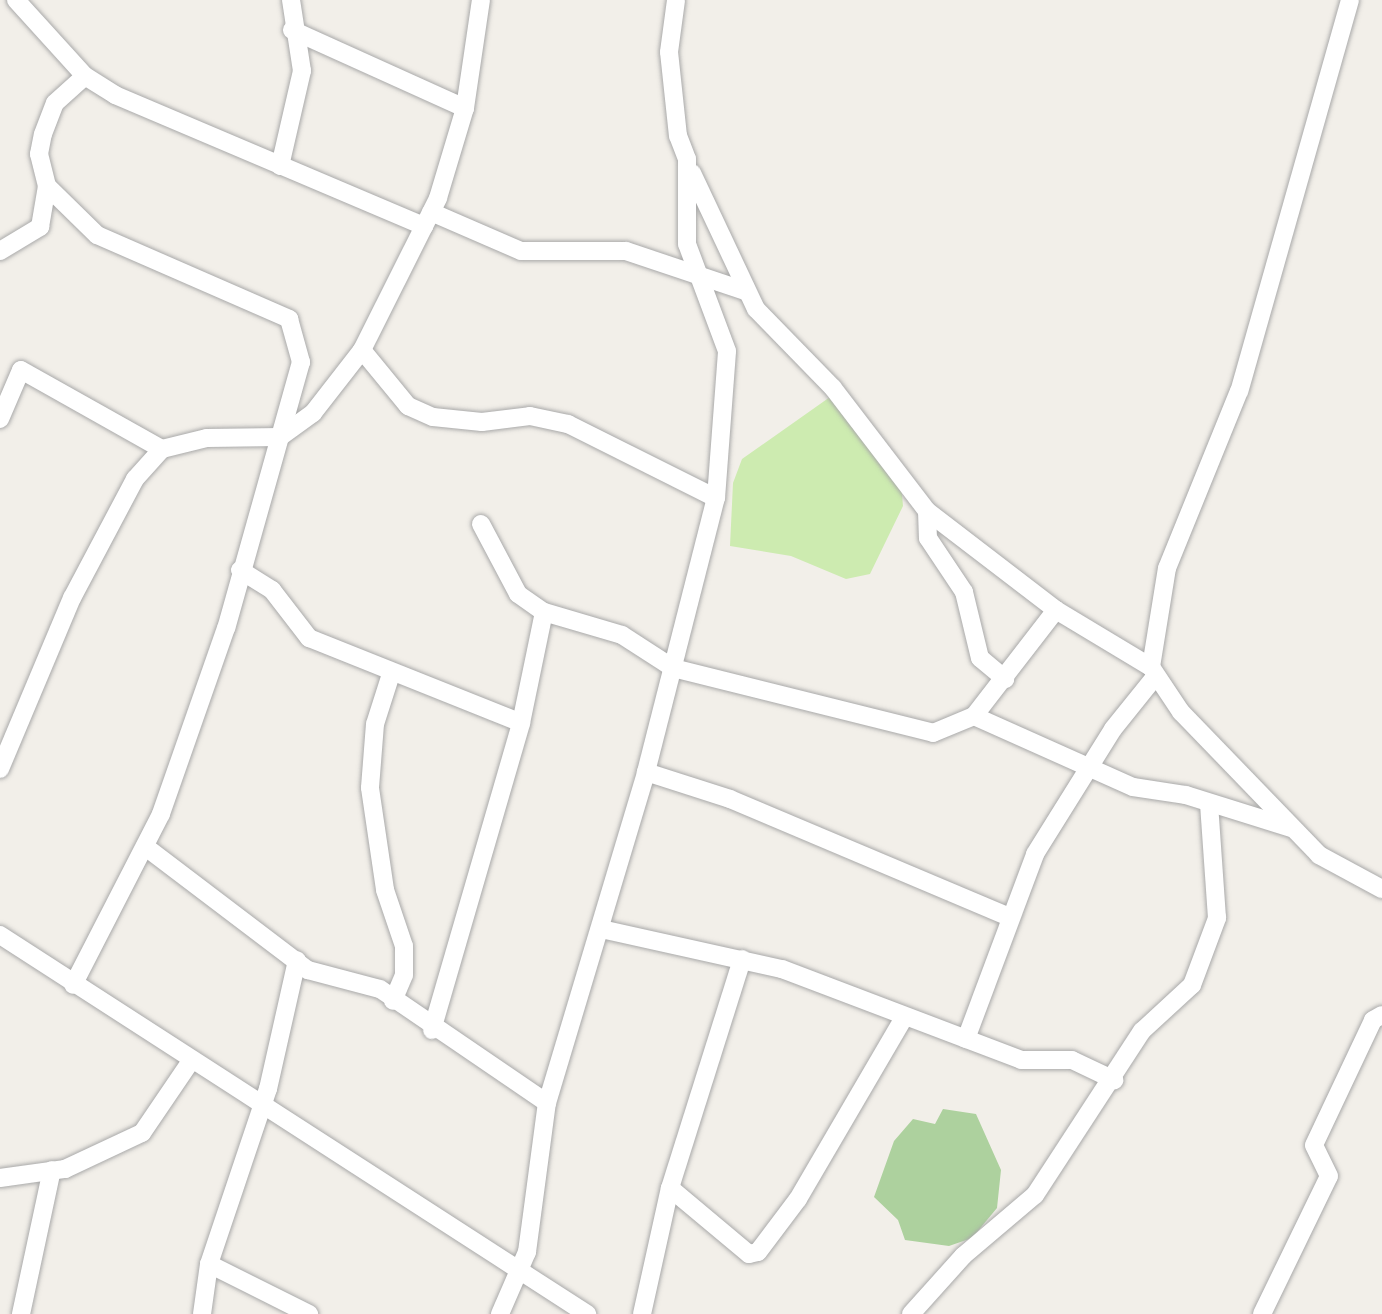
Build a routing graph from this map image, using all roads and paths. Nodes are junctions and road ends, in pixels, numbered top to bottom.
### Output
1 (16, 0) edge
2 (291, 0) edge
3 (481, 0) edge
4 (676, 0) edge
5 (1350, 0) edge
6 (292, 30) junction
7 (84, 76) junction
8 (465, 108) junction
9 (686, 159) junction
10 (280, 166) junction
11 (47, 186) junction
12 (427, 219) junction
13 (0, 251) edge
14 (698, 274) junction
15 (745, 291) junction
16 (362, 350) junction
17 (0, 419) edge
18 (280, 437) junction
19 (162, 449) junction
20 (716, 498) junction
21 (927, 511) junction
22 (480, 524) dead end
23 (240, 570) junction
24 (1056, 610) junction
25 (544, 612) junction
26 (682, 641) junction
27 (647, 648) junction
28 (673, 668) junction
29 (1152, 673) junction
30 (391, 674) junction
31 (1005, 679) junction
32 (974, 716) junction
33 (521, 724) junction
34 (1088, 768) junction
35 (0, 769) edge
36 (646, 772) junction
37 (1209, 803) junction
38 (1291, 828) junction
39 (147, 848) junction
40 (1382, 888) edge
41 (1007, 916) junction
42 (601, 928) junction
43 (0, 935) edge
44 (742, 959) junction
45 (297, 960) junction
46 (73, 985) junction
47 (393, 1001) junction
48 (1382, 1015) edge
49 (903, 1019) junction
50 (432, 1030) junction
51 (966, 1039) junction
52 (190, 1061) junction
53 (1114, 1080) junction
54 (547, 1103) junction
55 (262, 1107) junction
56 (52, 1170) junction
57 (0, 1178) edge
58 (670, 1188) junction
59 (209, 1264) junction
60 (518, 1274) junction
61 (21, 1314) edge
62 (202, 1314) edge
63 (310, 1314) edge
64 (500, 1314) edge
65 (587, 1314) edge
66 (642, 1314) edge
67 (911, 1314) edge
68 (1262, 1314) edge

1 - 7 street
2 - 6 street
3 - 8 street
4 - 9 street
5 - 29 street
6 - 8 street
6 - 10 street
7 - 10 street
7 - 11 street
8 - 12 street
9 - 14 street
9 - 15 street
10 - 12 street
11 - 13 street
11 - 18 street
12 - 14 street
12 - 16 street
14 - 15 street
14 - 20 street
15 - 21 street
16 - 18 street
16 - 20 street
17 - 19 street
18 - 19 street
18 - 23 street
19 - 35 street
20 - 26 street
21 - 24 street
21 - 31 street
22 - 25 street
23 - 30 street
23 - 39 street
24 - 29 street
24 - 31 street
25 - 27 street
25 - 33 street
26 - 27 street
26 - 28 street
27 - 28 street
28 - 32 street
28 - 36 street
29 - 34 street
29 - 38 street
30 - 33 street
30 - 47 street
31 - 32 street
32 - 34 street
33 - 50 street
34 - 37 street
34 - 41 street
36 - 41 street
36 - 42 street
37 - 38 street
37 - 53 street
38 - 40 street
39 - 45 street
39 - 46 street
41 - 51 street
42 - 44 street
42 - 54 street
43 - 46 street
44 - 49 street
44 - 58 street
45 - 47 street
45 - 55 street
46 - 52 street
47 - 50 street
48 - 68 street
49 - 51 street
49 - 58 street
50 - 54 street
51 - 53 street
52 - 55 street
52 - 56 street
53 - 67 street
54 - 60 street
55 - 59 street
55 - 60 street
56 - 57 street
56 - 61 street
58 - 66 street
59 - 62 street
59 - 63 street
60 - 64 street
60 - 65 street

